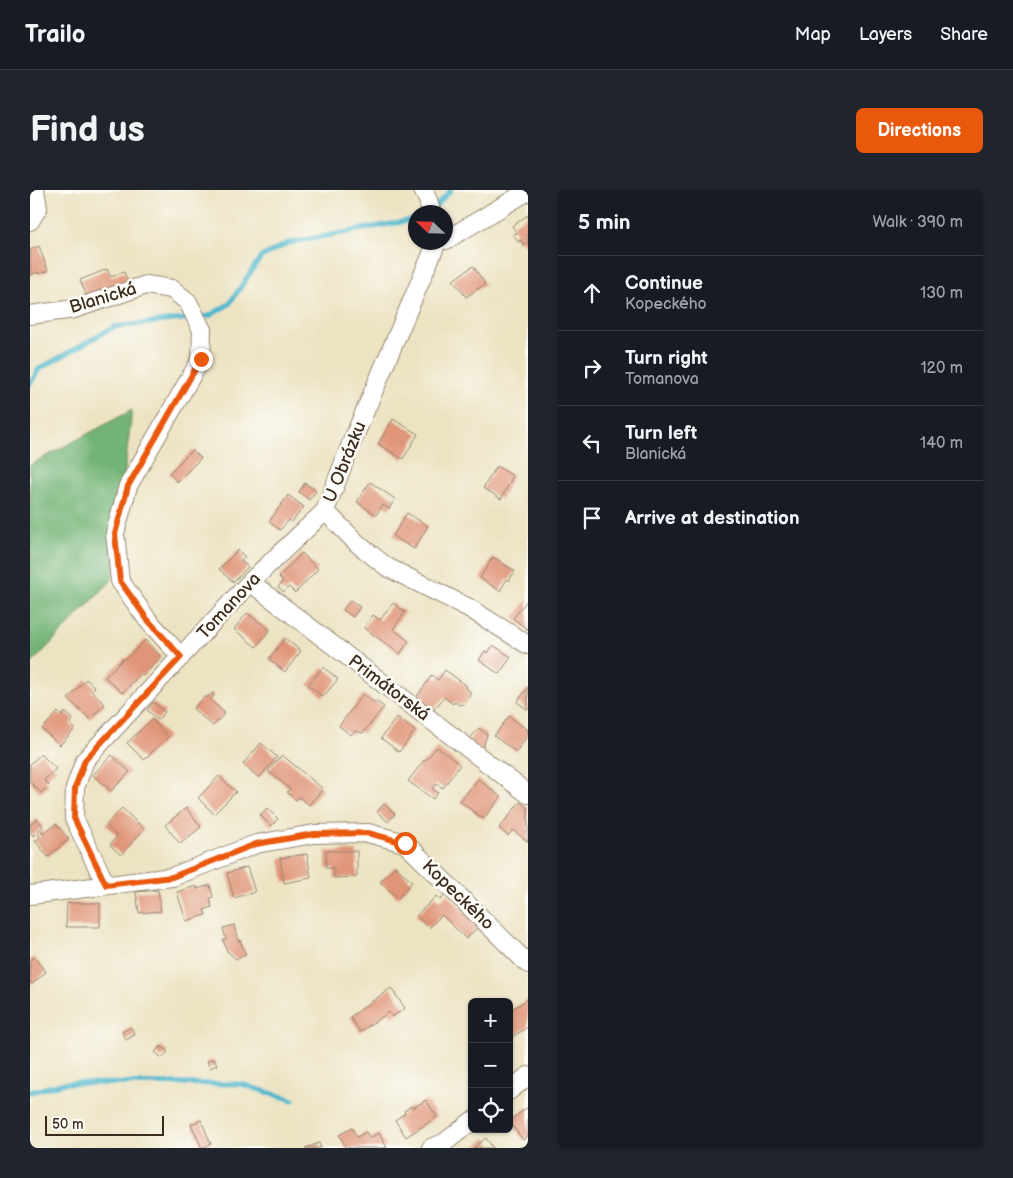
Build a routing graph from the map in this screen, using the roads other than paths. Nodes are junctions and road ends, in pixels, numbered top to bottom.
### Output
1 (35, 190) edge
2 (423, 190) edge
3 (528, 191) edge
4 (429, 205) edge
5 (30, 221) edge
6 (453, 234) edge
7 (436, 250) edge
8 (30, 315) edge
9 (325, 511) junction
10 (250, 582) junction
11 (528, 645) edge
12 (181, 657) junction
13 (528, 794) edge
14 (106, 885) junction
15 (30, 894) edge
16 (528, 964) edge
17 (528, 1076) edge
18 (513, 1088) edge
19 (468, 1124) edge
20 (431, 1148) edge

1 - 5 street
2 - 4 street
3 - 6 street
7 - 9 street, U Obrázku
8 - 12 street, Blanická
9 - 10 street, Tomanova
9 - 11 street, U Obrázku
10 - 12 street, Tomanova
10 - 13 street, Primátorská
12 - 14 street, Tomanova
14 - 15 street, Kopeckého
14 - 16 street, Kopeckého
17 - 18 street
19 - 20 street

